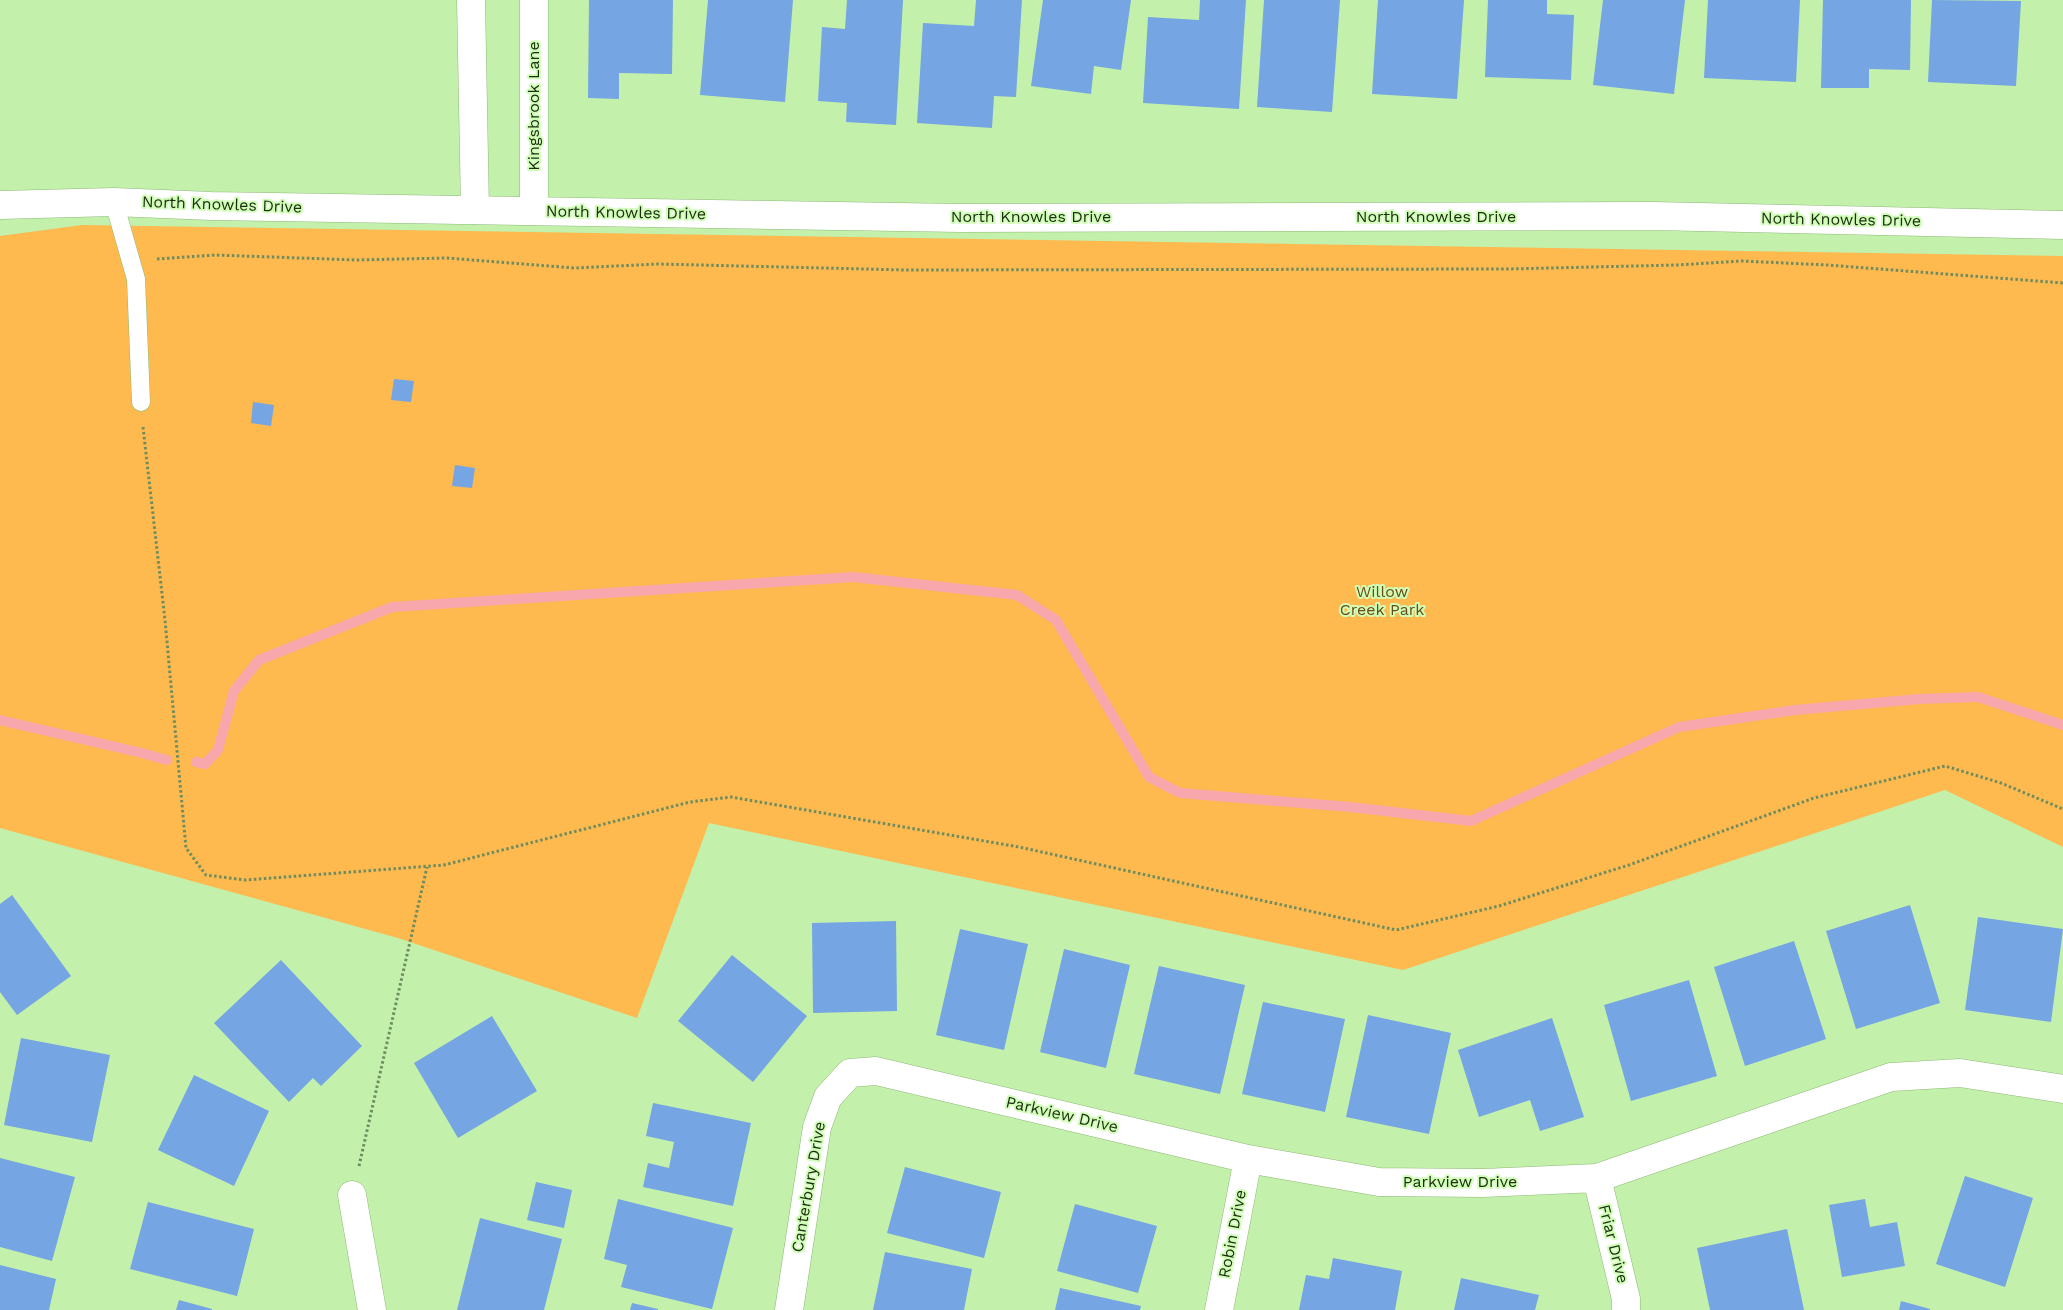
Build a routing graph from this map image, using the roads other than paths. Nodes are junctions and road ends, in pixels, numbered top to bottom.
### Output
1 (471, 0) edge
2 (534, 0) edge
3 (114, 202) junction
4 (0, 205) edge
5 (475, 210) junction
6 (534, 211) junction
7 (2063, 225) edge
8 (141, 402) road end
9 (850, 1073) joint
10 (2063, 1088) edge
11 (1248, 1159) junction
12 (1597, 1178) junction
13 (352, 1195) road end
14 (372, 1310) edge
15 (789, 1310) edge
16 (1218, 1310) edge
17 (1626, 1310) edge

1 - 5 street
2 - 6 street, Kingsbrook Lane
3 - 4 street, North Knowles Drive
3 - 5 street, North Knowles Drive
3 - 8 lane
5 - 6 street, North Knowles Drive
6 - 7 street, North Knowles Drive
9 - 11 street, Parkview Drive
9 - 15 street, Canterbury Drive
10 - 12 street, Parkview Drive
11 - 12 street, Parkview Drive
11 - 16 street, Robin Drive
12 - 17 street, Friar Drive
13 - 14 street

